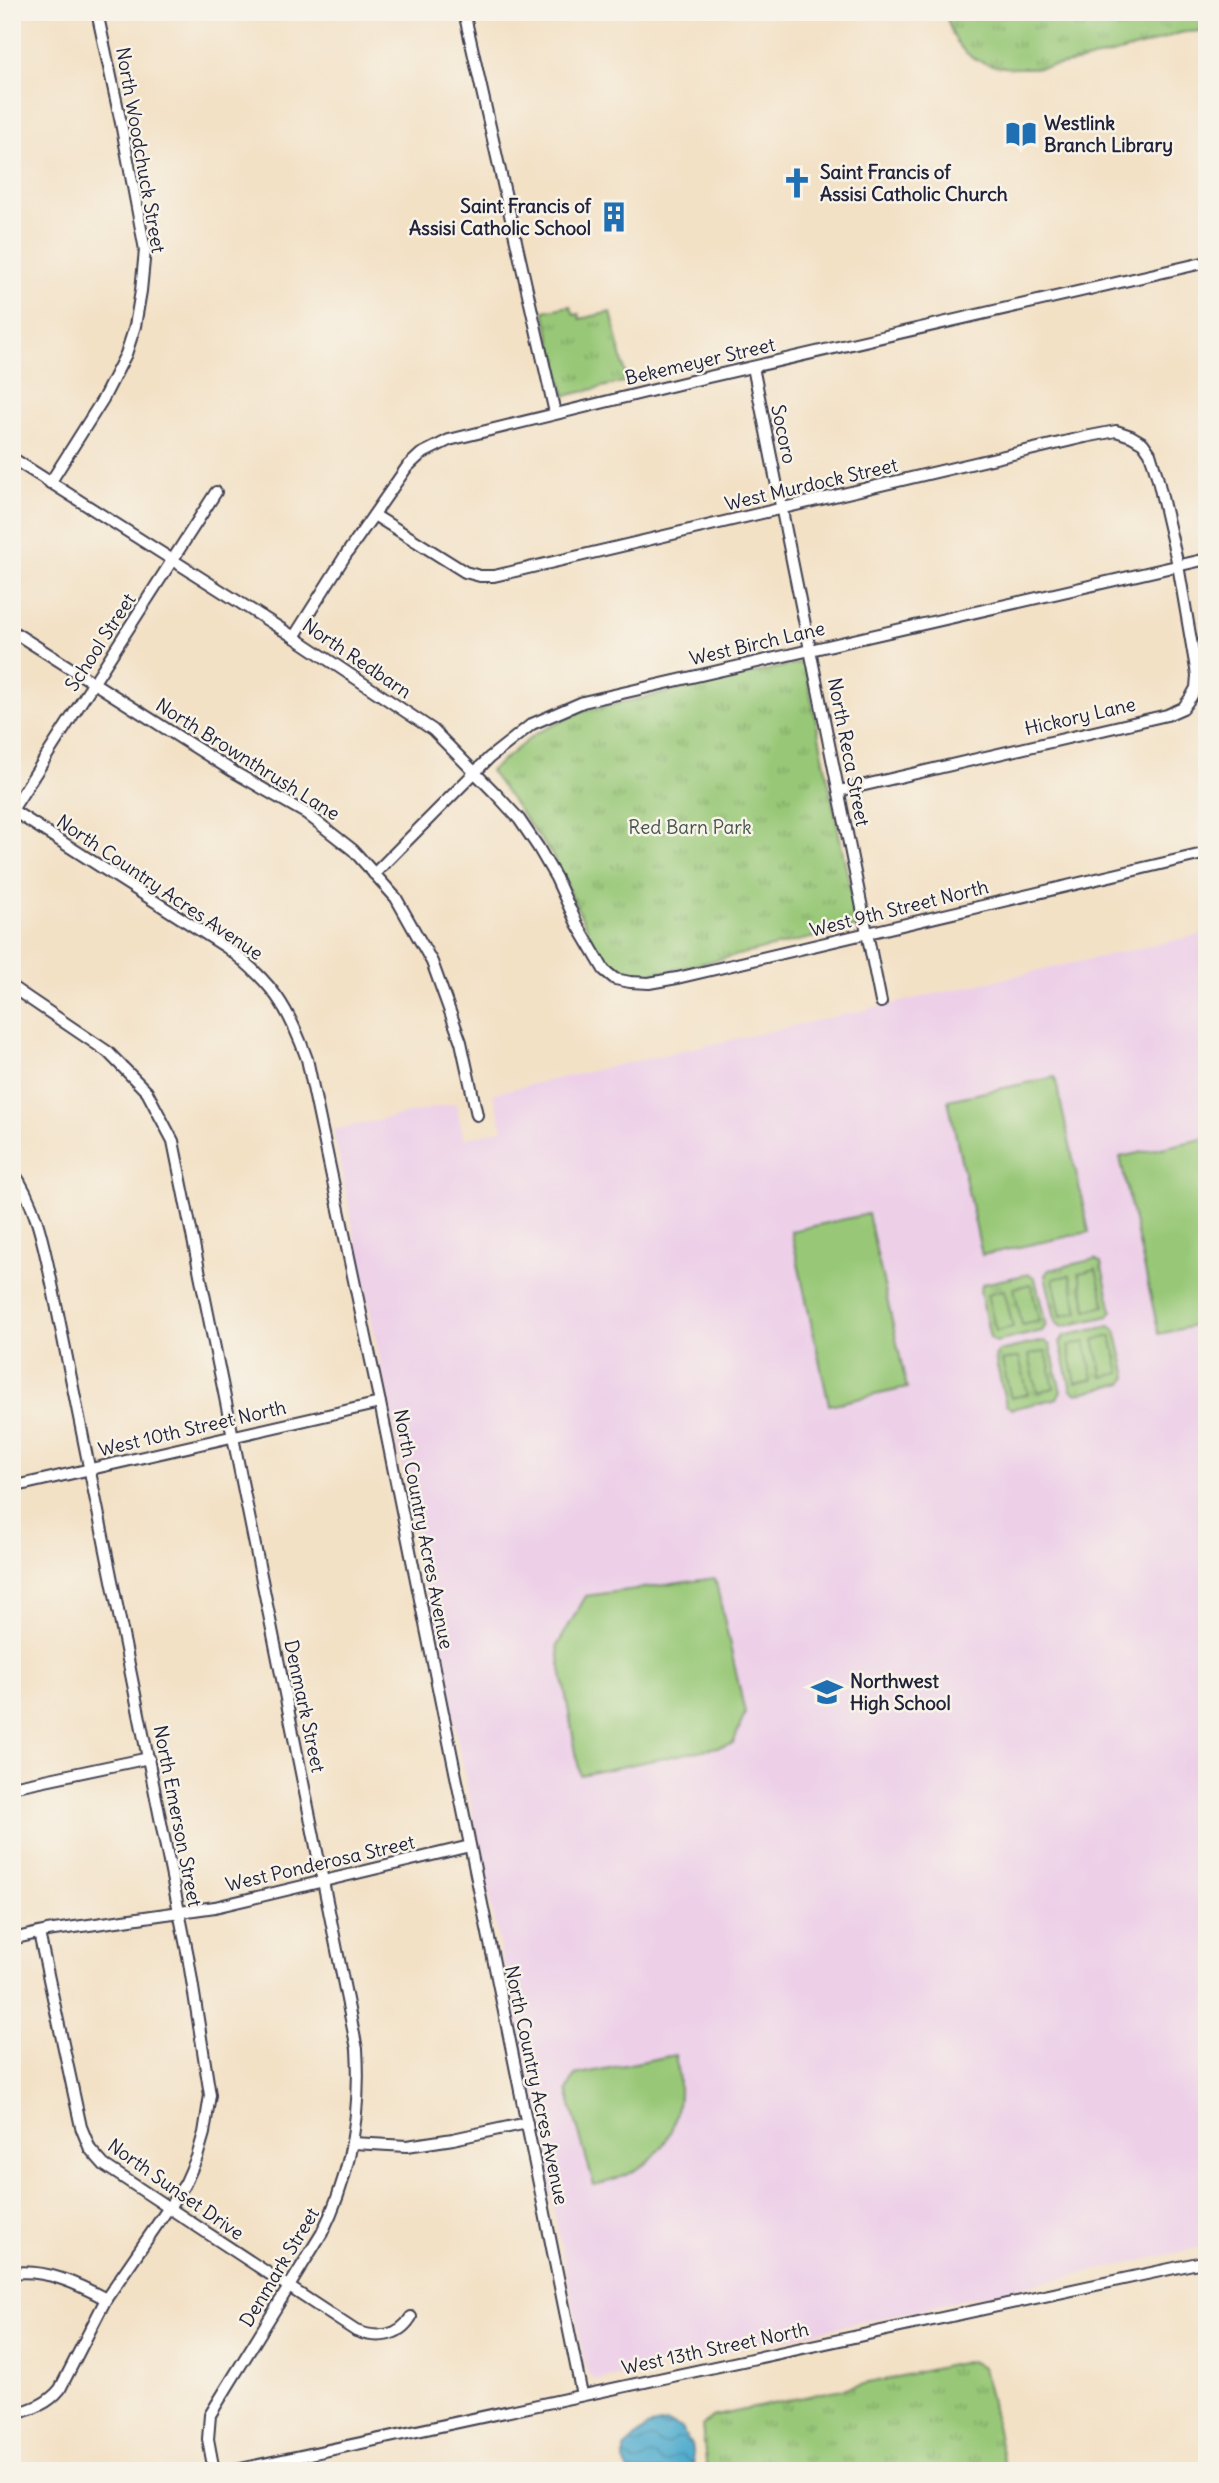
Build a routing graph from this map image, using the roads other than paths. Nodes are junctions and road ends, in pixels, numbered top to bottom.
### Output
1 (97, 12) edge
2 (464, 12) edge
3 (1207, 262) edge
4 (753, 367) junction
5 (555, 413) junction
6 (12, 458) edge
7 (50, 483) junction
8 (216, 492) dead end
9 (781, 508) junction
10 (374, 515) junction
11 (1207, 559) edge
12 (173, 561) junction
13 (1178, 565) junction
14 (12, 631) edge
15 (294, 637) junction
16 (810, 649) junction
17 (95, 683) junction
18 (476, 772) junction
19 (839, 791) junction
20 (12, 810) edge
21 (1207, 853) edge
22 (374, 874) junction
23 (867, 933) junction
24 (601, 968) joint
25 (12, 988) edge
26 (881, 1002) dead end
27 (477, 1115) dead end
28 (12, 1170) edge
29 (380, 1404) junction
30 (233, 1437) junction
31 (90, 1469) junction
32 (12, 1487) edge
33 (149, 1758) junction
34 (12, 1787) edge
35 (470, 1846) junction
36 (323, 1881) junction
37 (180, 1912) junction
38 (39, 1933) junction
39 (12, 1938) edge
40 (527, 2123) junction
41 (353, 2143) junction
42 (169, 2208) junction
43 (1207, 2261) edge
44 (12, 2273) edge
45 (288, 2287) junction
46 (106, 2299) junction
47 (411, 2317) dead end
48 (582, 2395) junction
49 (12, 2414) edge
50 (214, 2471) edge
51 (232, 2471) edge

1 - 7 street, North Woodchuck Street
2 - 5 street
3 - 4 street, Bekemeyer Street
4 - 5 street, Bekemeyer Street
4 - 9 street, Socoro
5 - 10 street, Bekemeyer Street
6 - 7 street, North Redbarn
7 - 12 street, North Redbarn
8 - 12 street, School Street
9 - 10 street, West Murdock Street
9 - 13 street, West Murdock Street
9 - 16 street, North Reca Street
10 - 15 street, Bekemeyer Street
11 - 13 street, West Birch Lane
12 - 15 street, North Redbarn
12 - 17 street, School Street
13 - 16 street, West Birch Lane
13 - 19 street, Hickory Lane
14 - 17 street, North Brownthrush Lane
15 - 18 street, North Redbarn
16 - 18 street, West Birch Lane
16 - 19 street, North Reca Street
17 - 20 street, School Street
17 - 22 street, North Brownthrush Lane
18 - 22 street, West Birch Lane
18 - 24 street, North Redbarn
19 - 23 street, North Reca Street
20 - 29 street, North Country Acres Avenue
21 - 23 street, West 9th Street North
22 - 27 street, North Brownthrush Lane
23 - 24 street, West 9th Street North
23 - 26 street, North Reca Street
25 - 30 street, Denmark Street
28 - 31 street, North Emerson Street
29 - 30 street, West 10th Street North
29 - 35 street, North Country Acres Avenue
30 - 31 street, West 10th Street North
30 - 36 street, Denmark Street
31 - 32 street, West 10th Street North
31 - 33 street, North Emerson Street
33 - 34 street
33 - 37 street, North Emerson Street
35 - 36 street, West Ponderosa Street
35 - 40 street, North Country Acres Avenue
36 - 37 street, West Ponderosa Street
36 - 41 street, Denmark Street
37 - 38 street, West Ponderosa Street
37 - 42 street, North Emerson Street
38 - 39 street, West Ponderosa Street
38 - 42 street, North Sunset Drive
40 - 41 street
40 - 48 street, North Country Acres Avenue
41 - 45 street, Denmark Street
42 - 45 street, North Sunset Drive
42 - 46 street, North Emerson Street
43 - 48 street, West 13th Street North
44 - 46 street
45 - 47 street, North Sunset Drive
45 - 50 street, Denmark Street
46 - 49 street, North Emerson Street
48 - 51 street, West 13th Street North

